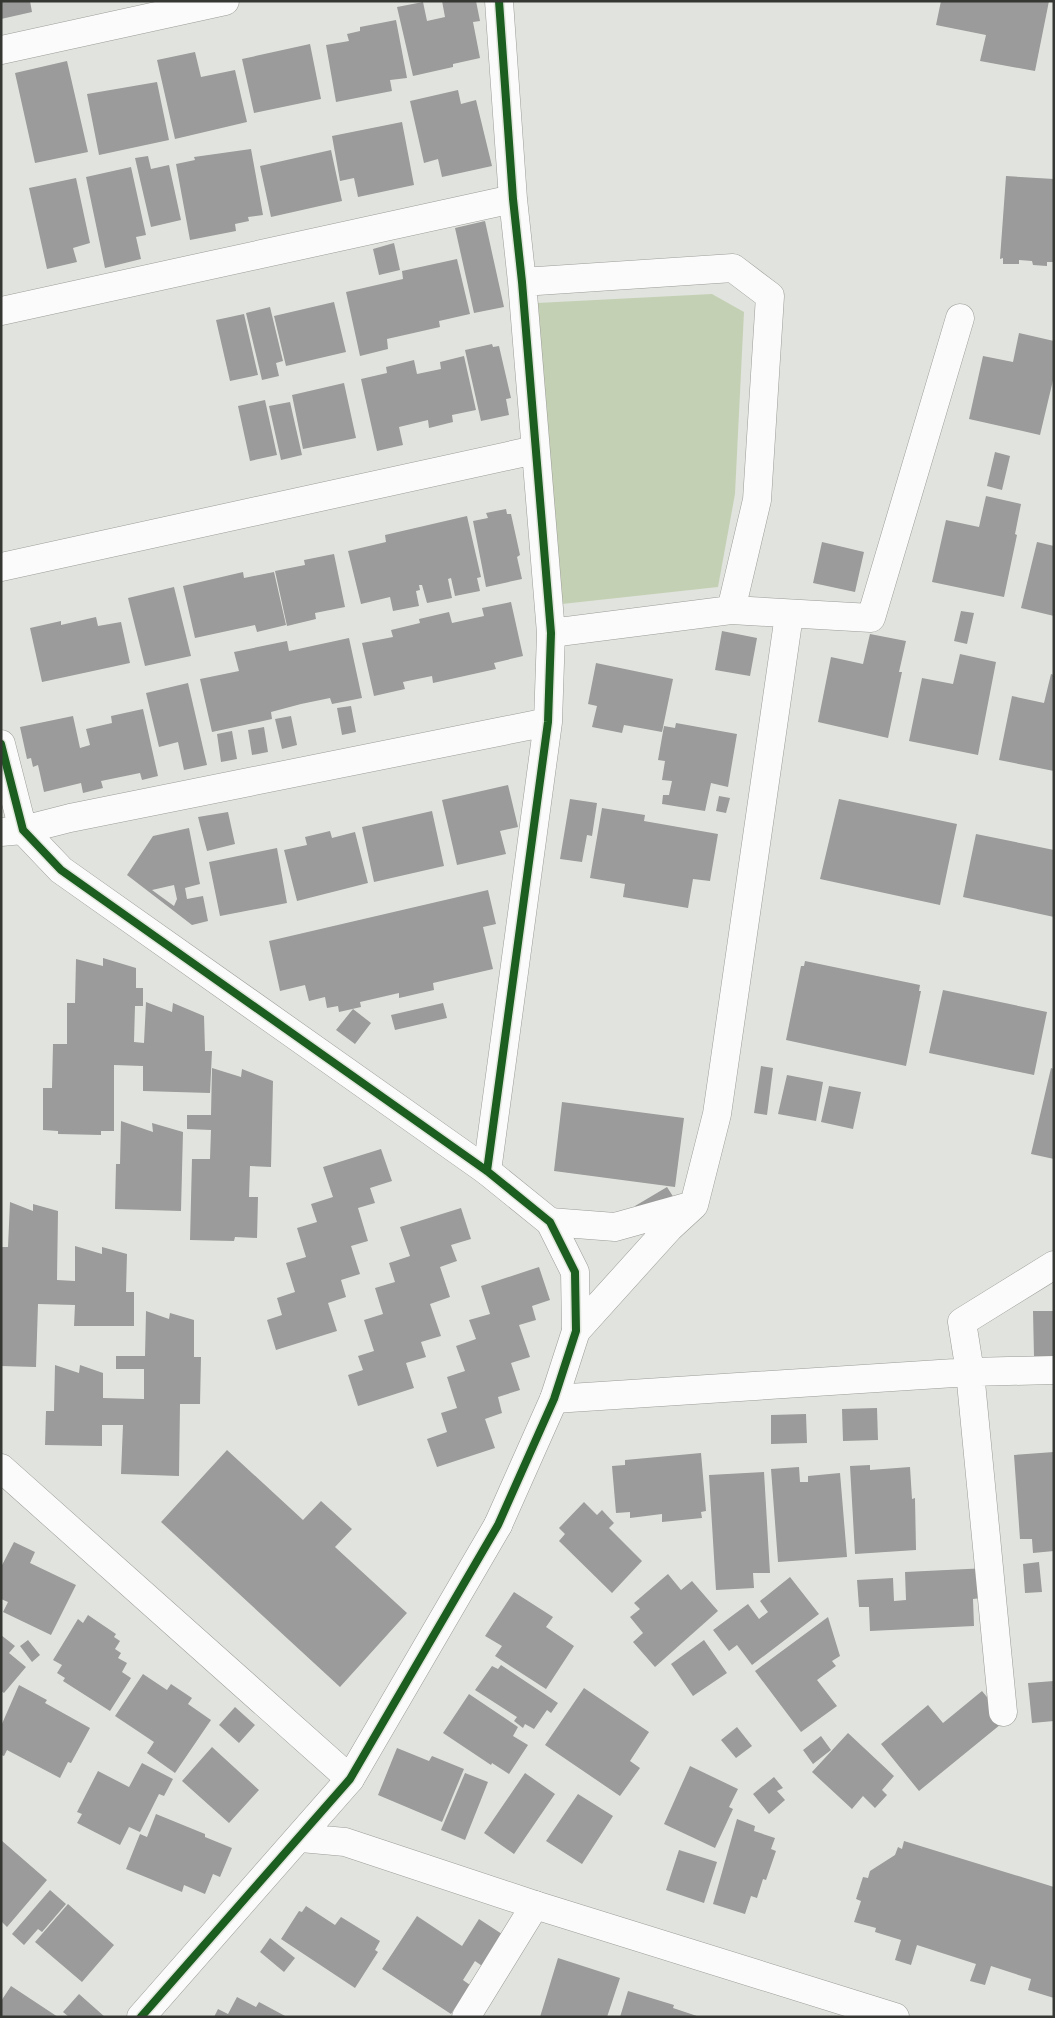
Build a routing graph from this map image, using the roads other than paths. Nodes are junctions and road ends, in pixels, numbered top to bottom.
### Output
1 (225, 1) edge
2 (499, 1) edge
3 (1, 50) edge
4 (513, 199) junction
5 (522, 282) junction
6 (1, 311) edge
7 (960, 318) dead end
8 (535, 450) junction
9 (1, 567) edge
10 (732, 610) junction
11 (789, 615) junction
12 (551, 633) junction
13 (548, 722) junction
14 (1, 744) edge
15 (12, 831) edge
16 (487, 1171) junction
17 (694, 1205) junction
18 (550, 1222) junction
19 (1054, 1265) edge
20 (576, 1331) junction
21 (1054, 1370) edge
22 (970, 1372) junction
23 (554, 1399) junction
24 (1, 1468) edge
25 (1003, 1712) dead end
26 (350, 1779) junction
27 (301, 1838) junction
28 (536, 1905) junction
29 (141, 2017) edge
30 (466, 2017) edge
31 (895, 2017) edge

1 - 3 street
2 - 4 street
4 - 5 street
4 - 6 street
5 - 8 street
5 - 10 street
7 - 11 street
8 - 9 street
8 - 12 street
10 - 11 street
10 - 12 street
11 - 17 street
12 - 13 street
13 - 15 street
13 - 16 street
14 - 15 street
15 - 16 street
16 - 18 street
17 - 18 street
17 - 20 street
18 - 20 street
19 - 22 street
20 - 23 street
21 - 22 street
22 - 23 street
22 - 25 street
23 - 26 street
24 - 26 street
26 - 27 street
27 - 28 street
27 - 29 street
28 - 30 street
28 - 31 street

